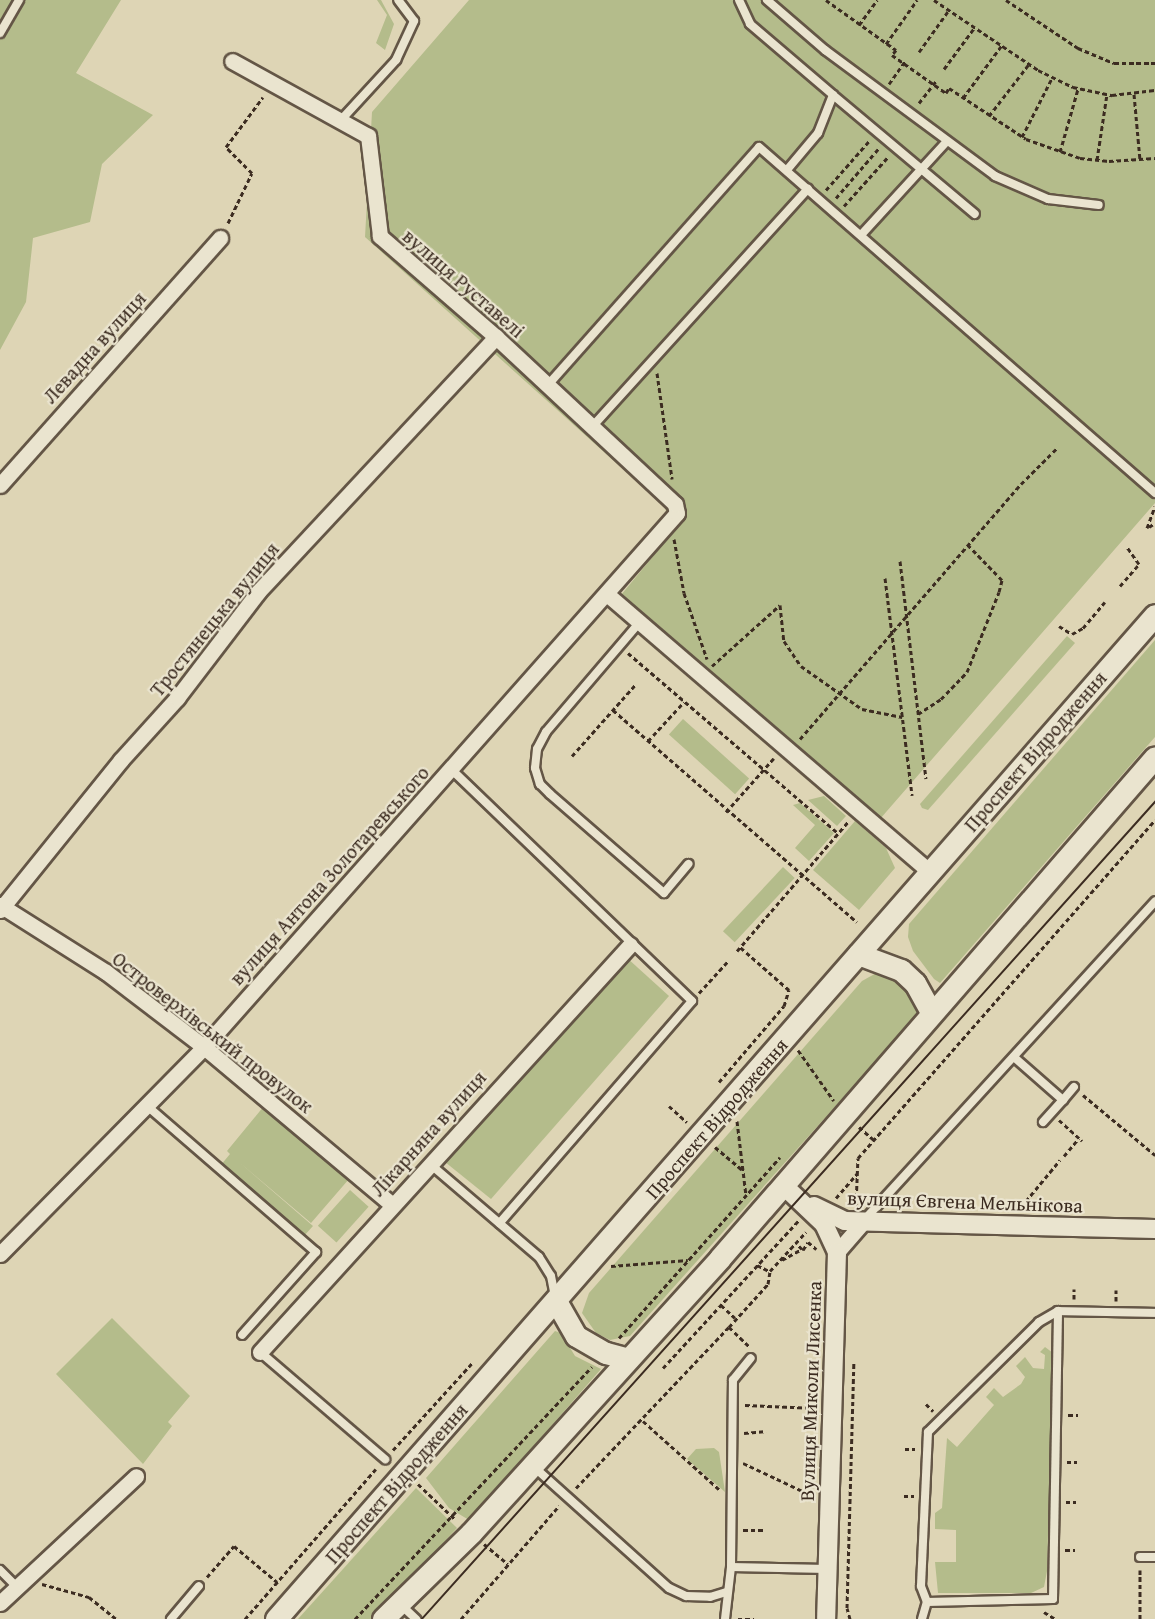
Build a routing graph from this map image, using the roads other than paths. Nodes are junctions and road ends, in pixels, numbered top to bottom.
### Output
1 (19, 0) edge
2 (398, 0) edge
3 (739, 0) edge
4 (767, 0) edge
5 (0, 33) edge
6 (232, 61) dead end
7 (833, 95) junction
8 (339, 122) junction
9 (947, 141) junction
10 (787, 170) junction
11 (922, 170) junction
12 (808, 189) junction
13 (1099, 205) dead end
14 (975, 214) dead end
15 (861, 235) junction
16 (220, 238) road end
17 (496, 337) junction
18 (547, 386) junction
19 (591, 428) junction
20 (0, 484) edge
21 (1155, 493) edge
22 (675, 516) joint
23 (608, 595) junction
24 (1155, 615) edge
25 (639, 623) junction
26 (1155, 757) edge
27 (452, 770) junction
28 (688, 864) dead end
29 (929, 871) junction
30 (1155, 901) edge
31 (1, 907) edge
32 (630, 945) junction
33 (858, 954) junction
34 (931, 1012) junction
35 (204, 1047) junction
36 (1015, 1058) junction
37 (1074, 1087) road end
38 (1063, 1100) junction
39 (146, 1105) junction
40 (1043, 1122) dead end
41 (429, 1163) junction
42 (783, 1185) junction
43 (391, 1204) junction
44 (859, 1222) junction
45 (500, 1223) junction
46 (1155, 1229) edge
47 (830, 1251) junction
48 (0, 1254) edge
49 (555, 1301) junction
50 (1058, 1311) junction
51 (1155, 1313) edge
52 (242, 1335) dead end
53 (261, 1352) joint
54 (751, 1358) road end
55 (628, 1359) junction
56 (385, 1459) road end
57 (532, 1466) junction
58 (136, 1476) dead end
59 (1140, 1557) road end
60 (1155, 1557) edge
61 (731, 1567) junction
62 (827, 1569) junction
63 (0, 1570) edge
64 (199, 1586) road end
65 (17, 1587) junction
66 (726, 1592) junction
67 (398, 1602) junction
68 (927, 1602) junction
69 (0, 1603) edge
70 (171, 1619) edge
71 (276, 1619) edge
72 (383, 1619) edge
73 (416, 1619) edge
74 (725, 1619) edge
75 (826, 1619) edge
76 (922, 1619) edge

1 - 5 lane
2 - 8 lane
3 - 7 lane
4 - 9 lane
6 - 8 street, вулиця Руставелі
7 - 10 lane
7 - 11 lane
8 - 17 street, вулиця Руставелі
9 - 11 lane
9 - 13 lane
10 - 12 lane
10 - 18 lane
11 - 14 lane
11 - 15 lane
12 - 15 lane
12 - 19 lane
15 - 21 lane
16 - 20 street, Левадна вулиця
17 - 18 street, вулиця Руставелі
17 - 31 street, Тростянецька вулиця
18 - 19 street, вулиця Руставелі
19 - 22 street, вулиця Руставелі
22 - 23 street, вулиця Антона Золотаревського
23 - 25 street
23 - 27 street, вулиця Антона Золотаревського
24 - 29 main road, Проспект Відродження
25 - 28 lane
25 - 29 street
26 - 34 main road
27 - 32 lane
27 - 35 street, вулиця Антона Золотаревського
29 - 33 main road, Проспект Відродження
30 - 36 lane
31 - 35 street, Островерхівський провулок
32 - 41 street, Лікарняна вулиця
32 - 45 lane
33 - 34 main road
33 - 49 main road, Проспект Відродження
34 - 42 main road
35 - 39 street, вулиця Антона Золотаревського
35 - 43 street, Островерхівський провулок
36 - 38 lane
36 - 44 lane
37 - 38 lane
38 - 40 lane
39 - 48 street, вулиця Антона Золотаревського
39 - 52 lane
41 - 43 street, Лікарняна вулиця
41 - 45 lane
42 - 44 street, вулиця Євгена Мельнікова
42 - 47 street, Вулиця Миколи Лисенка
42 - 55 main road
43 - 53 street, Лікарняна вулиця
44 - 46 street, вулиця Євгена Мельнікова
44 - 47 street
45 - 49 lane
47 - 62 street, Вулиця Миколи Лисенка
49 - 55 main road
49 - 71 main road, Проспект Відродження
50 - 51 lane
50 - 68 lane
50 - 68 lane
53 - 56 lane
54 - 61 lane
55 - 57 main road
57 - 66 lane
57 - 67 main road
58 - 65 street
59 - 60 lane
61 - 62 lane
61 - 66 lane
62 - 75 street, Вулиця Миколи Лисенка
63 - 65 lane
64 - 70 lane
65 - 69 street
66 - 74 lane
67 - 72 main road
67 - 73 lane
68 - 76 lane

